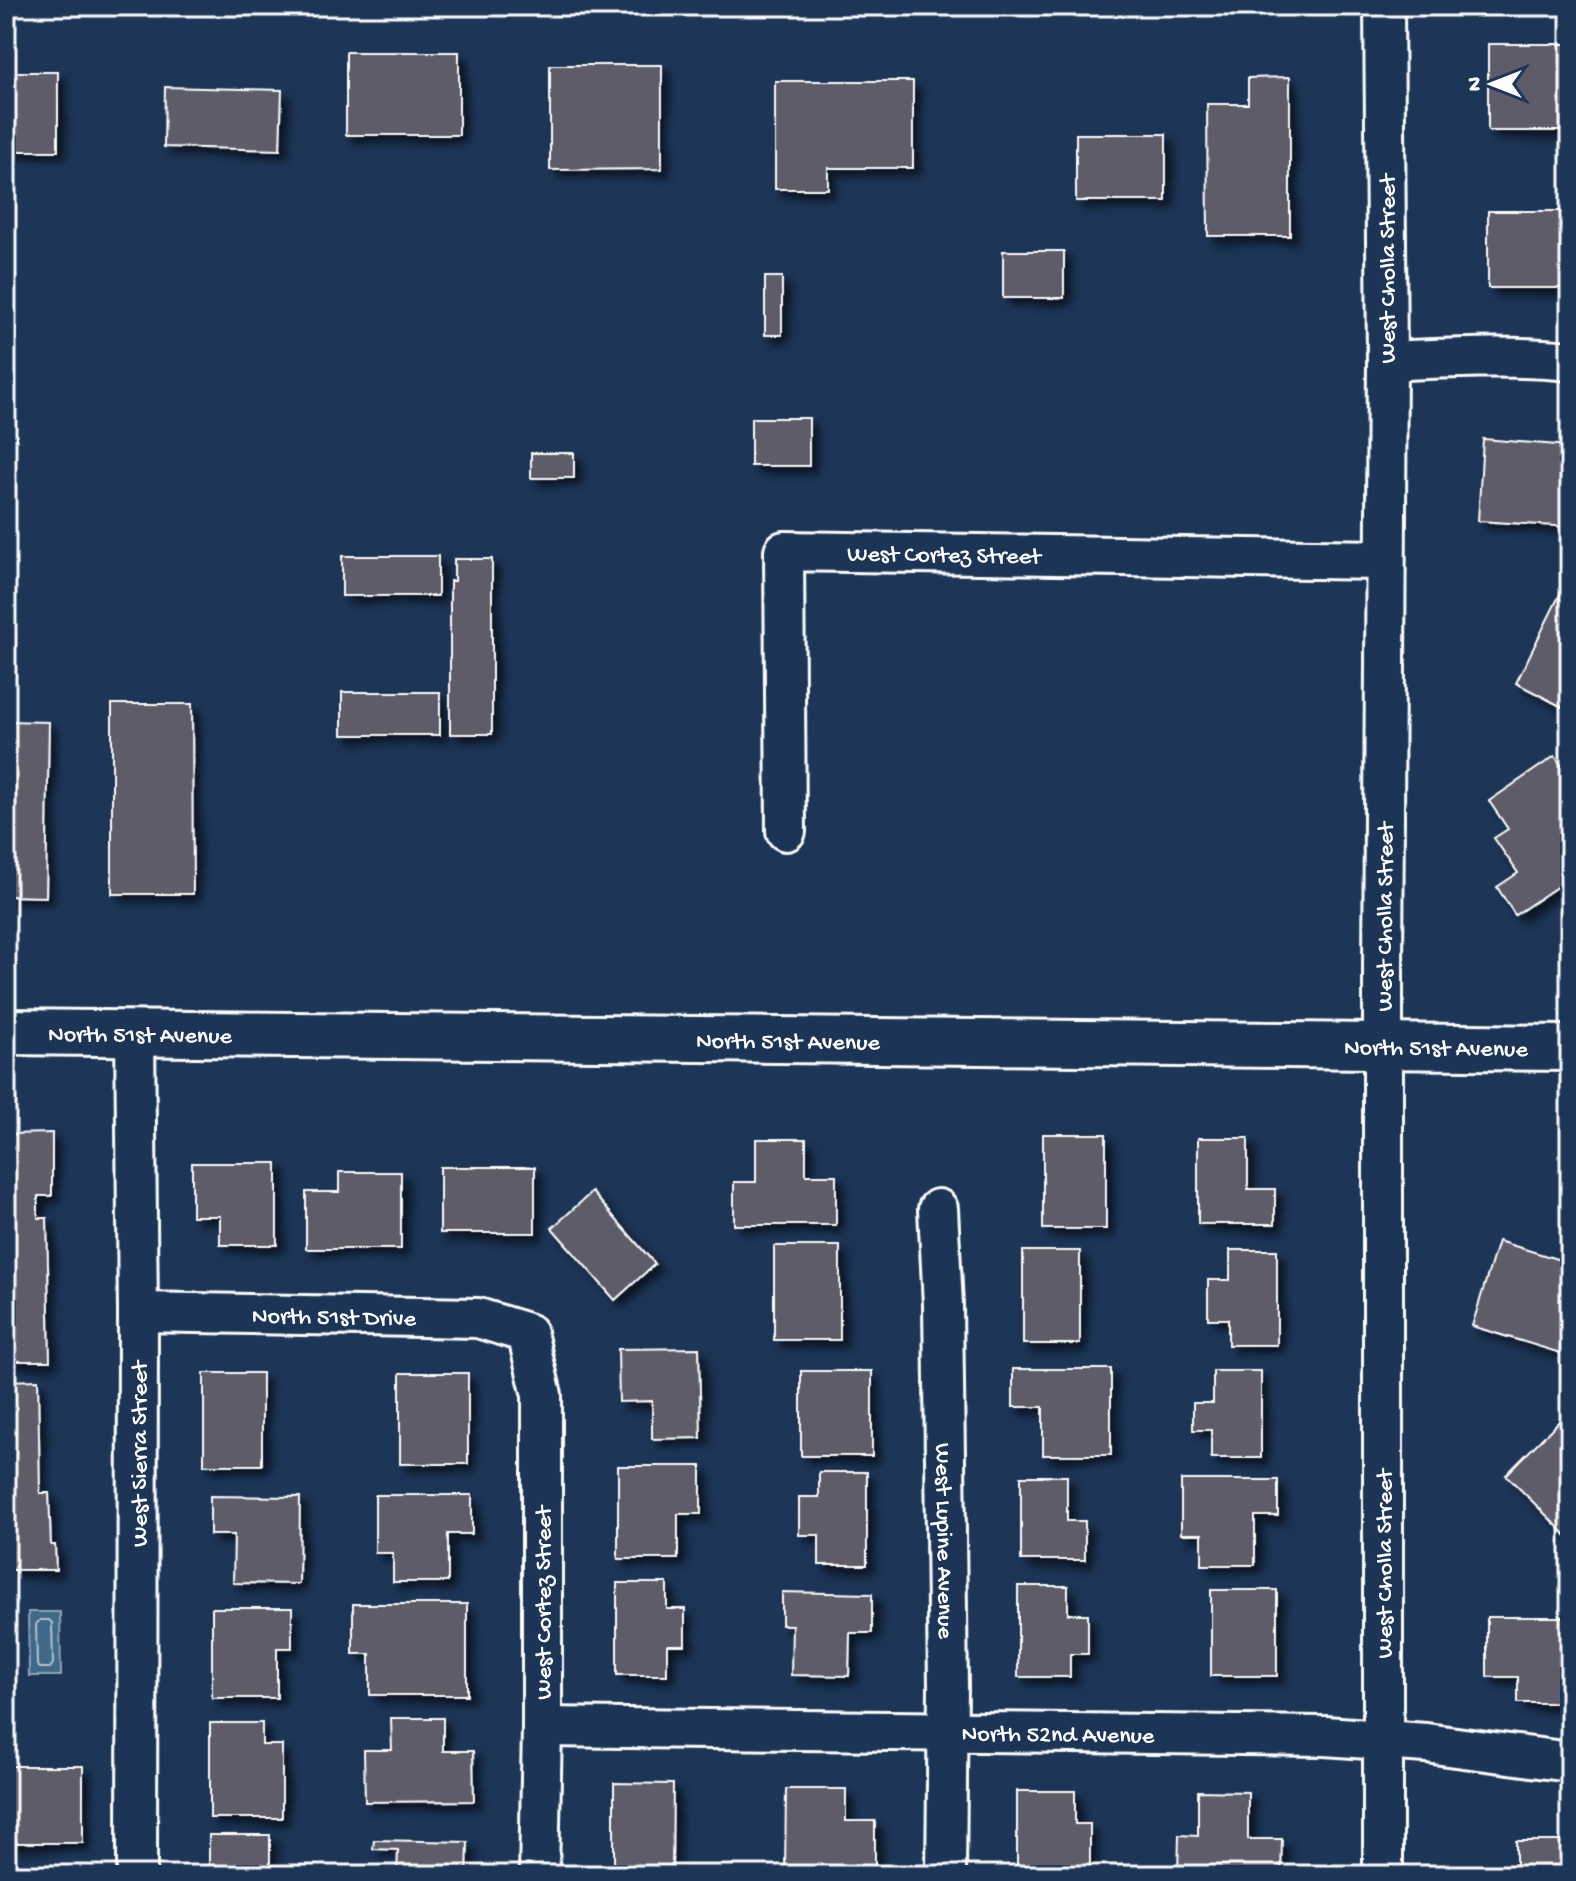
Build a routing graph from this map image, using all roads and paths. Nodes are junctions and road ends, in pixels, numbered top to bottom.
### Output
1 (1384, 6) edge
2 (1387, 361) junction
3 (1570, 361) edge
4 (1385, 560) junction
5 (786, 831) dead end
6 (6, 1032) edge
7 (135, 1034) junction
8 (1383, 1046) junction
9 (1570, 1048) edge
10 (938, 1209) dead end
11 (138, 1312) junction
12 (527, 1333) joint
13 (542, 1727) junction
14 (948, 1733) junction
15 (1383, 1741) junction
16 (1570, 1762) edge
17 (137, 1875) edge
18 (539, 1875) edge
19 (946, 1875) edge
20 (1383, 1875) edge

1 - 2 street, West Cholla Street
2 - 3 street
2 - 4 street, West Cholla Street
4 - 5 street, West Cortez Street
4 - 8 street, West Cholla Street
6 - 7 main road, North 51st Avenue
7 - 8 main road, North 51st Avenue
7 - 11 street, West Sierra Street
8 - 9 main road, North 51st Avenue
8 - 15 street, West Cholla Street
10 - 14 street, West Lupine Avenue
11 - 12 street, North 51st Drive
11 - 17 street, West Sierra Street
12 - 13 street, West Cortez Street
13 - 14 street, North 52nd Avenue
13 - 18 street, West Cortez Street
14 - 15 street, North 52nd Avenue
14 - 19 street, West Lupine Avenue
15 - 16 street, North 52nd Avenue
15 - 20 street, West Cholla Street

